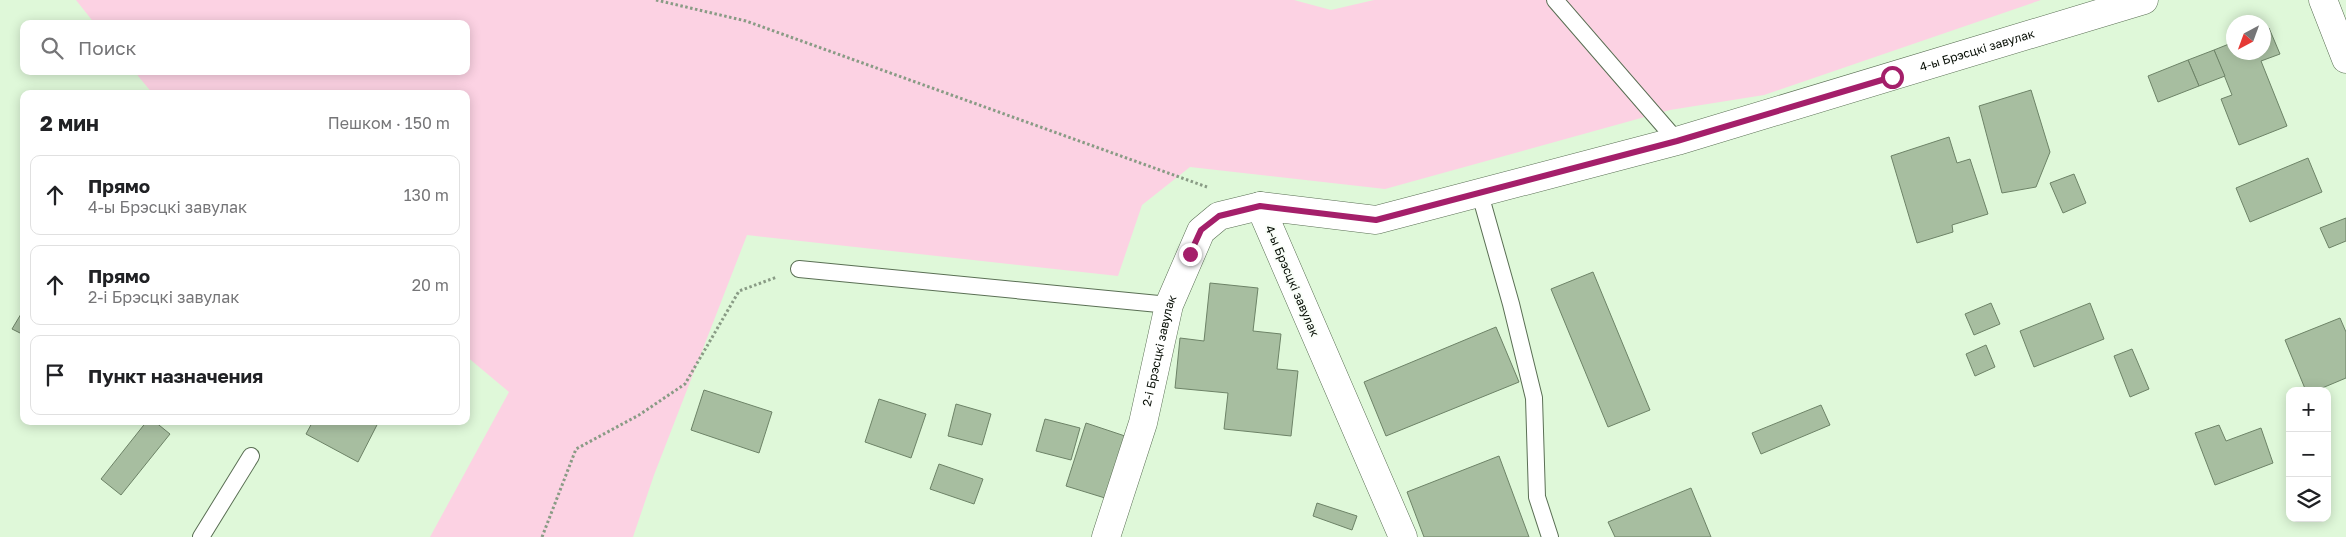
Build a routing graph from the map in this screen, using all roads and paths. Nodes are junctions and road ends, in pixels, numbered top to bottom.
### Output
1 (656, 0) edge
2 (1555, 0) edge
3 (2144, 0) edge
4 (2323, 0) edge
5 (2346, 59) edge
6 (1677, 141) junction
7 (1214, 189) dead end
8 (1480, 194) junction
9 (1260, 206) junction
10 (799, 269) joint
11 (1169, 305) junction
12 (251, 456) dead end
13 (201, 537) edge
14 (542, 537) edge
15 (1106, 537) edge
16 (1403, 537) edge
17 (1550, 537) edge

1 - 7 path
2 - 6 lane
3 - 6 street, 4-ы Брэсцкі завулак
4 - 5 street
6 - 8 street, 4-ы Брэсцкі завулак
8 - 9 street, 4-ы Брэсцкі завулак
8 - 17 lane
9 - 11 street, 2-і Брэсцкі завулак
9 - 16 street, 4-ы Брэсцкі завулак
10 - 11 lane
10 - 14 path
11 - 15 street, 2-і Брэсцкі завулак
12 - 13 lane

